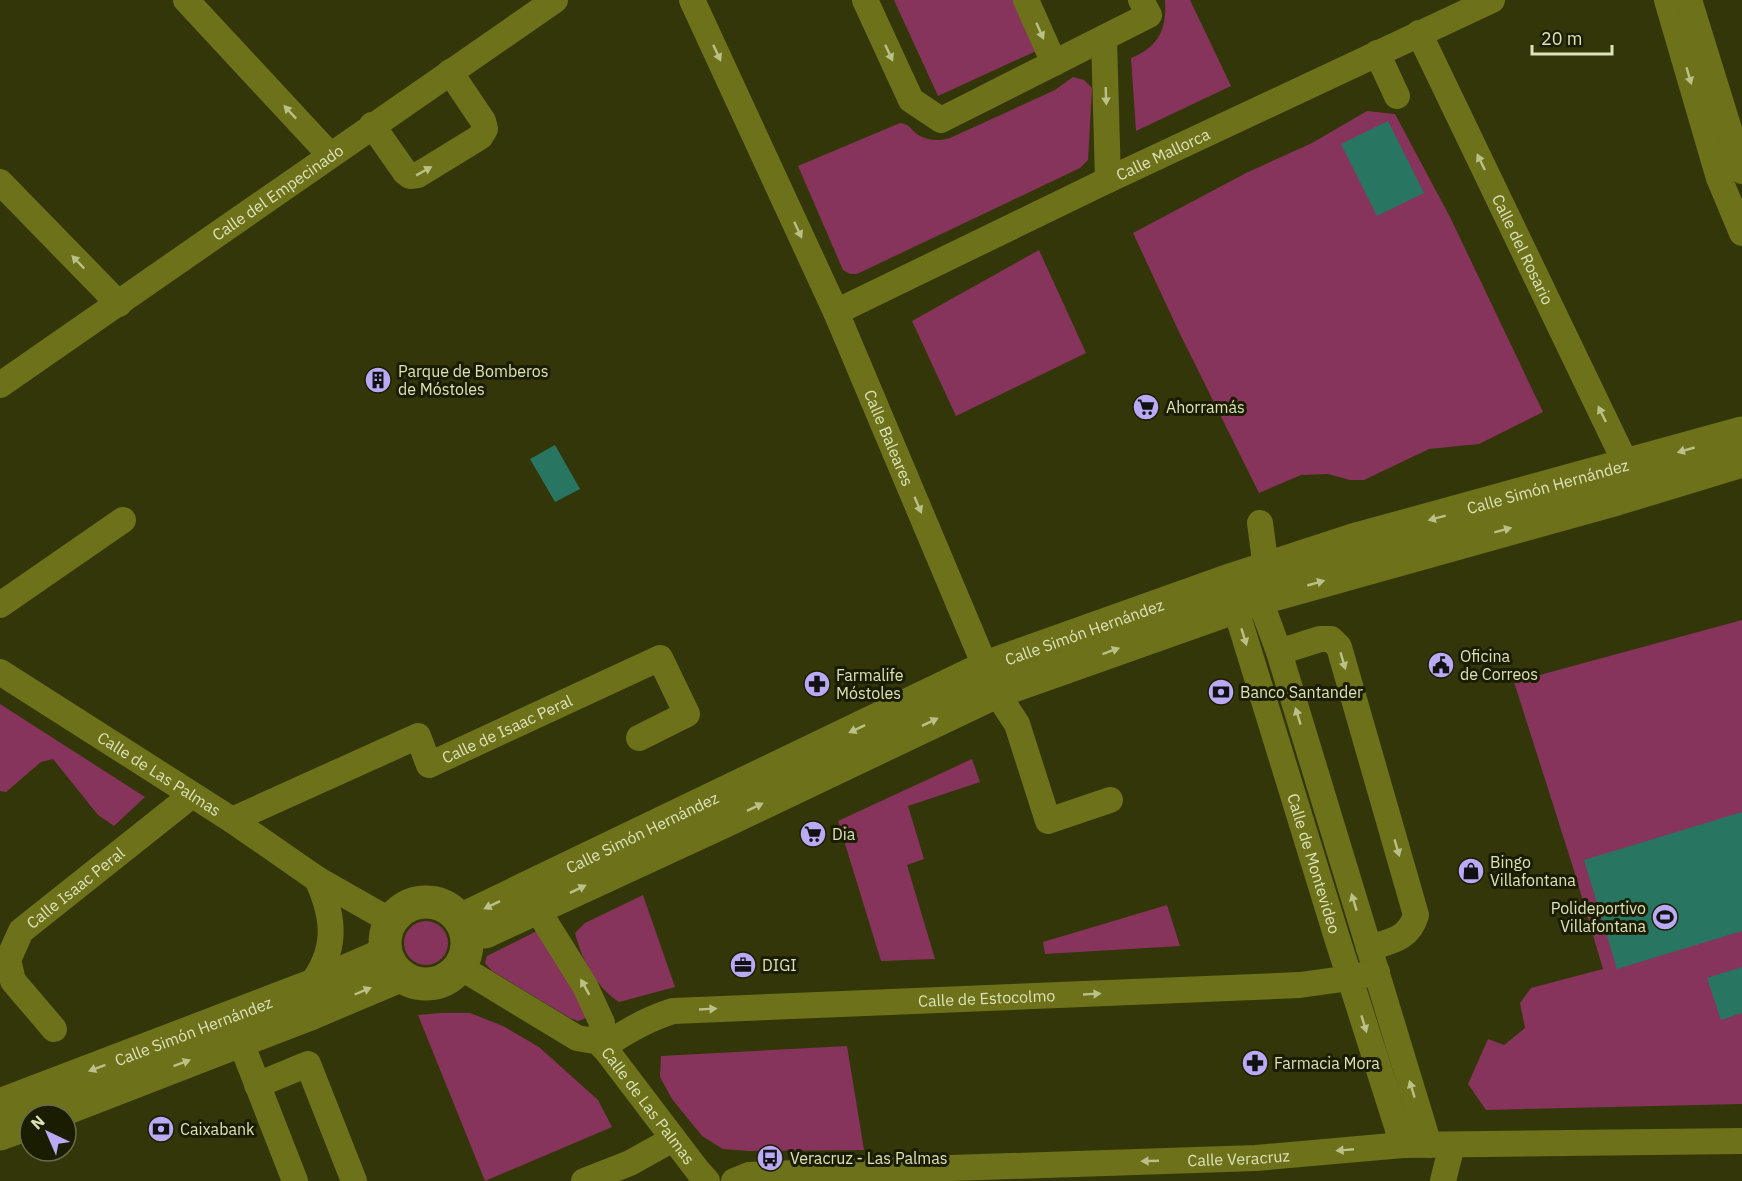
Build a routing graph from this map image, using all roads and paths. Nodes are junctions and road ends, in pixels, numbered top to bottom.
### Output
1 (186, 0) edge
2 (555, 0) edge
3 (692, 0) edge
4 (865, 0) edge
5 (1026, 0) edge
6 (1141, 0) edge
7 (1492, 0) edge
8 (1667, 0) edge
9 (1689, 0) edge
10 (1419, 33) junction
11 (1104, 38) junction
12 (1377, 53) junction
13 (1054, 63) junction
14 (450, 72) junction
15 (1397, 96) dead end
16 (372, 125) junction
17 (330, 155) junction
18 (1742, 171) edge
19 (1108, 180) junction
20 (0, 182) edge
21 (1742, 233) edge
22 (119, 304) junction
23 (836, 312) junction
24 (4, 376) edge
25 (1742, 433) edge
26 (1742, 461) edge
27 (1627, 466) junction
28 (123, 520) dead end
29 (1260, 523) dead end
30 (1247, 586) junction
31 (0, 605) edge
32 (1279, 652) junction
33 (0, 672) edge
34 (991, 679) junction
35 (639, 738) dead end
36 (192, 795) junction
37 (1110, 800) dead end
38 (232, 820) junction
39 (317, 879) junction
40 (537, 909) junction
41 (391, 921) junction
42 (462, 942) junction
43 (1373, 960) junction
44 (392, 965) junction
45 (1350, 978) junction
46 (309, 987) junction
47 (54, 1029) dead end
48 (240, 1041) junction
49 (602, 1044) junction
50 (257, 1085) junction
51 (78, 1104) edge
52 (0, 1105) edge
53 (18, 1127) edge
54 (0, 1134) edge
55 (673, 1139) junction
56 (1742, 1141) edge
57 (1403, 1145) junction
58 (1441, 1145) junction
59 (1256, 1158) junction
60 (296, 1181) edge
61 (354, 1181) edge
62 (584, 1181) edge
63 (707, 1181) edge
64 (734, 1181) edge
65 (1243, 1181) edge
66 (1443, 1181) edge

17 -> 1 street
2 - 14 street, Calle del Empecinado
3 -> 23 street, Calle Baleares
4 -> 13 street
5 -> 13 street
6 - 11 street
7 - 10 street, Calle Mallorca
8 -> 21 street
9 - 18 street
10 - 12 street, Calle Mallorca
27 -> 10 street, Calle del Rosario
11 - 13 street
11 -> 19 street
12 - 15 street
12 - 19 street, Calle Mallorca
14 - 16 street, Calle del Empecinado
16 -> 14 street
16 - 17 street, Calle del Empecinado
17 - 22 street, Calle del Empecinado
19 - 23 street, Calle Mallorca
22 -> 20 street
22 - 24 street, Calle del Empecinado
23 -> 34 street, Calle Baleares
25 -> 27 street, Calle Simón Hernández
30 -> 26 street, Calle Simón Hernández
27 -> 30 street, Calle Simón Hernández
28 - 31 street
29 - 30 street
30 - 32 street, Calle de Montevideo
30 - 34 street, Calle Simón Hernández
30 -> 45 street, Calle de Montevideo
43 -> 32 street, Calle de Montevideo
32 -> 43 street
33 - 36 street, Calle de Las Palmas
34 - 37 street, Calle Baleares
40 -> 34 street, Calle Simón Hernández
34 -> 42 street, Calle Simón Hernández
35 - 38 street, Calle de Isaac Peral
36 - 38 street, Calle de Las Palmas
36 - 47 street, Calle Isaac Peral
38 - 39 street, Calle de Las Palmas
39 - 41 street, Calle de Las Palmas
39 - 46 street
40 - 42 street, Calle Simón Hernández
49 -> 40 street
41 - 42 street
41 - 44 street
42 - 44 street
42 - 49 street, Calle de Las Palmas
43 - 45 street, Calle de Estocolmo
58 -> 43 street, Calle de Montevideo
44 - 46 street, Calle Simón Hernández
48 -> 44 street, Calle Simón Hernández
49 -> 45 street, Calle de Estocolmo
45 -> 57 street, Calle de Montevideo
46 -> 52 street, Calle Simón Hernández
48 - 50 street
51 -> 48 street, Calle Simón Hernández
49 - 55 street, Calle de Las Palmas
50 - 60 street
50 - 61 street
53 - 54 street
55 - 62 street
55 - 63 street, Calle de Las Palmas
56 - 58 street, Calle Veracruz
57 - 58 street, Calle Veracruz
57 -> 59 street, Calle Veracruz
58 - 66 street
59 -> 64 street, Calle Veracruz
59 - 65 street

